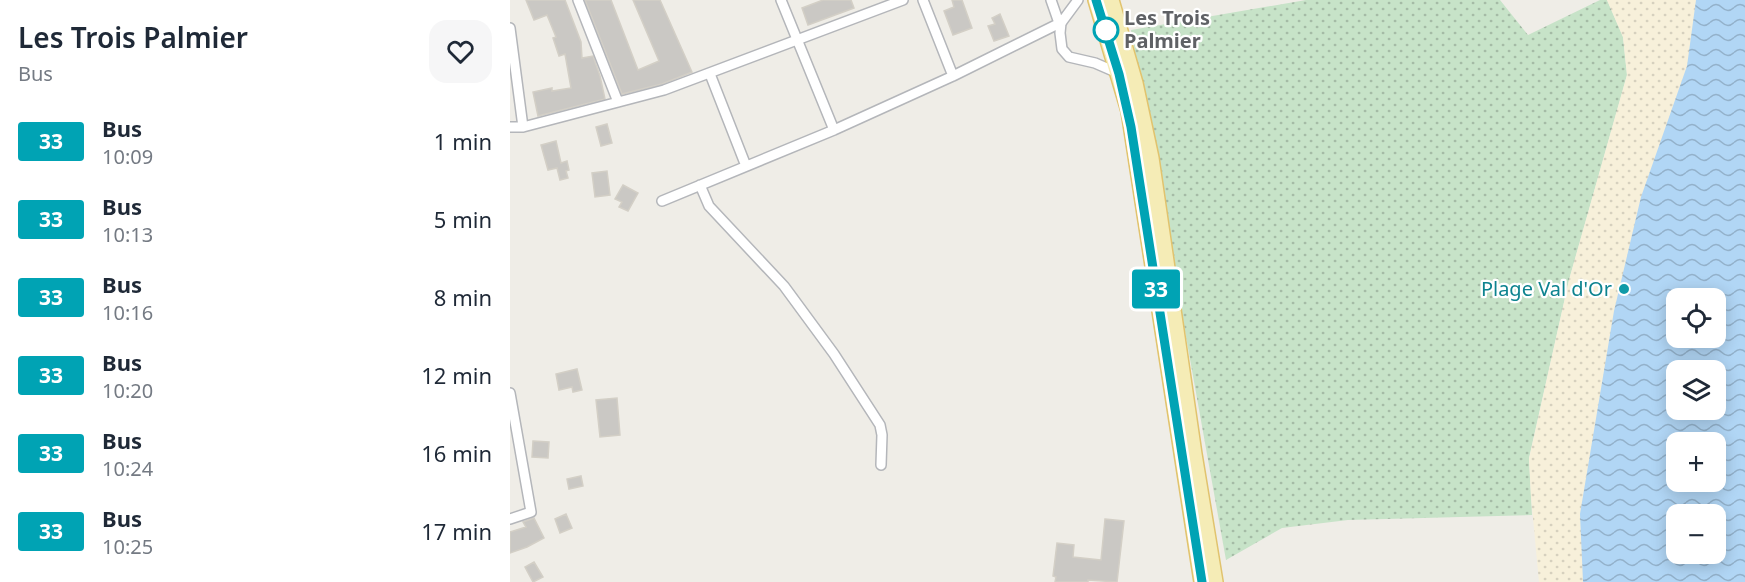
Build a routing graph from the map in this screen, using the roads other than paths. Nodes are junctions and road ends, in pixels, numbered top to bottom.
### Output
1 (578, 0) edge
2 (781, 0) edge
3 (871, 0) edge
4 (903, 0) edge
5 (923, 0) edge
6 (1051, 0) edge
7 (1078, 0) edge
8 (1096, 0) edge
9 (1111, 0) edge
10 (876, 10) junction
11 (1061, 22) junction
12 (510, 28) edge
13 (797, 38) junction
14 (710, 74) junction
15 (1119, 74) junction
16 (953, 76) junction
17 (618, 102) junction
18 (510, 127) edge
19 (524, 127) junction
20 (834, 130) junction
21 (747, 166) junction
22 (700, 185) junction
23 (662, 201) dead end
24 (510, 393) edge
25 (881, 465) dead end
26 (510, 519) edge
27 (1202, 582) edge
28 (1215, 582) edge

1 - 17 street
2 - 13 street
3 - 10 street
4 - 10 street
5 - 16 street
6 - 11 street
7 - 11 street
8 - 15 main road
9 - 28 main road
10 - 13 street
11 - 15 street
11 - 16 street
12 - 19 street
13 - 14 street
13 - 20 street
14 - 17 street
14 - 21 street
15 - 27 main road
16 - 20 street
17 - 19 street
18 - 19 street
20 - 21 street
21 - 22 street
22 - 23 street
22 - 25 street
24 - 26 street

